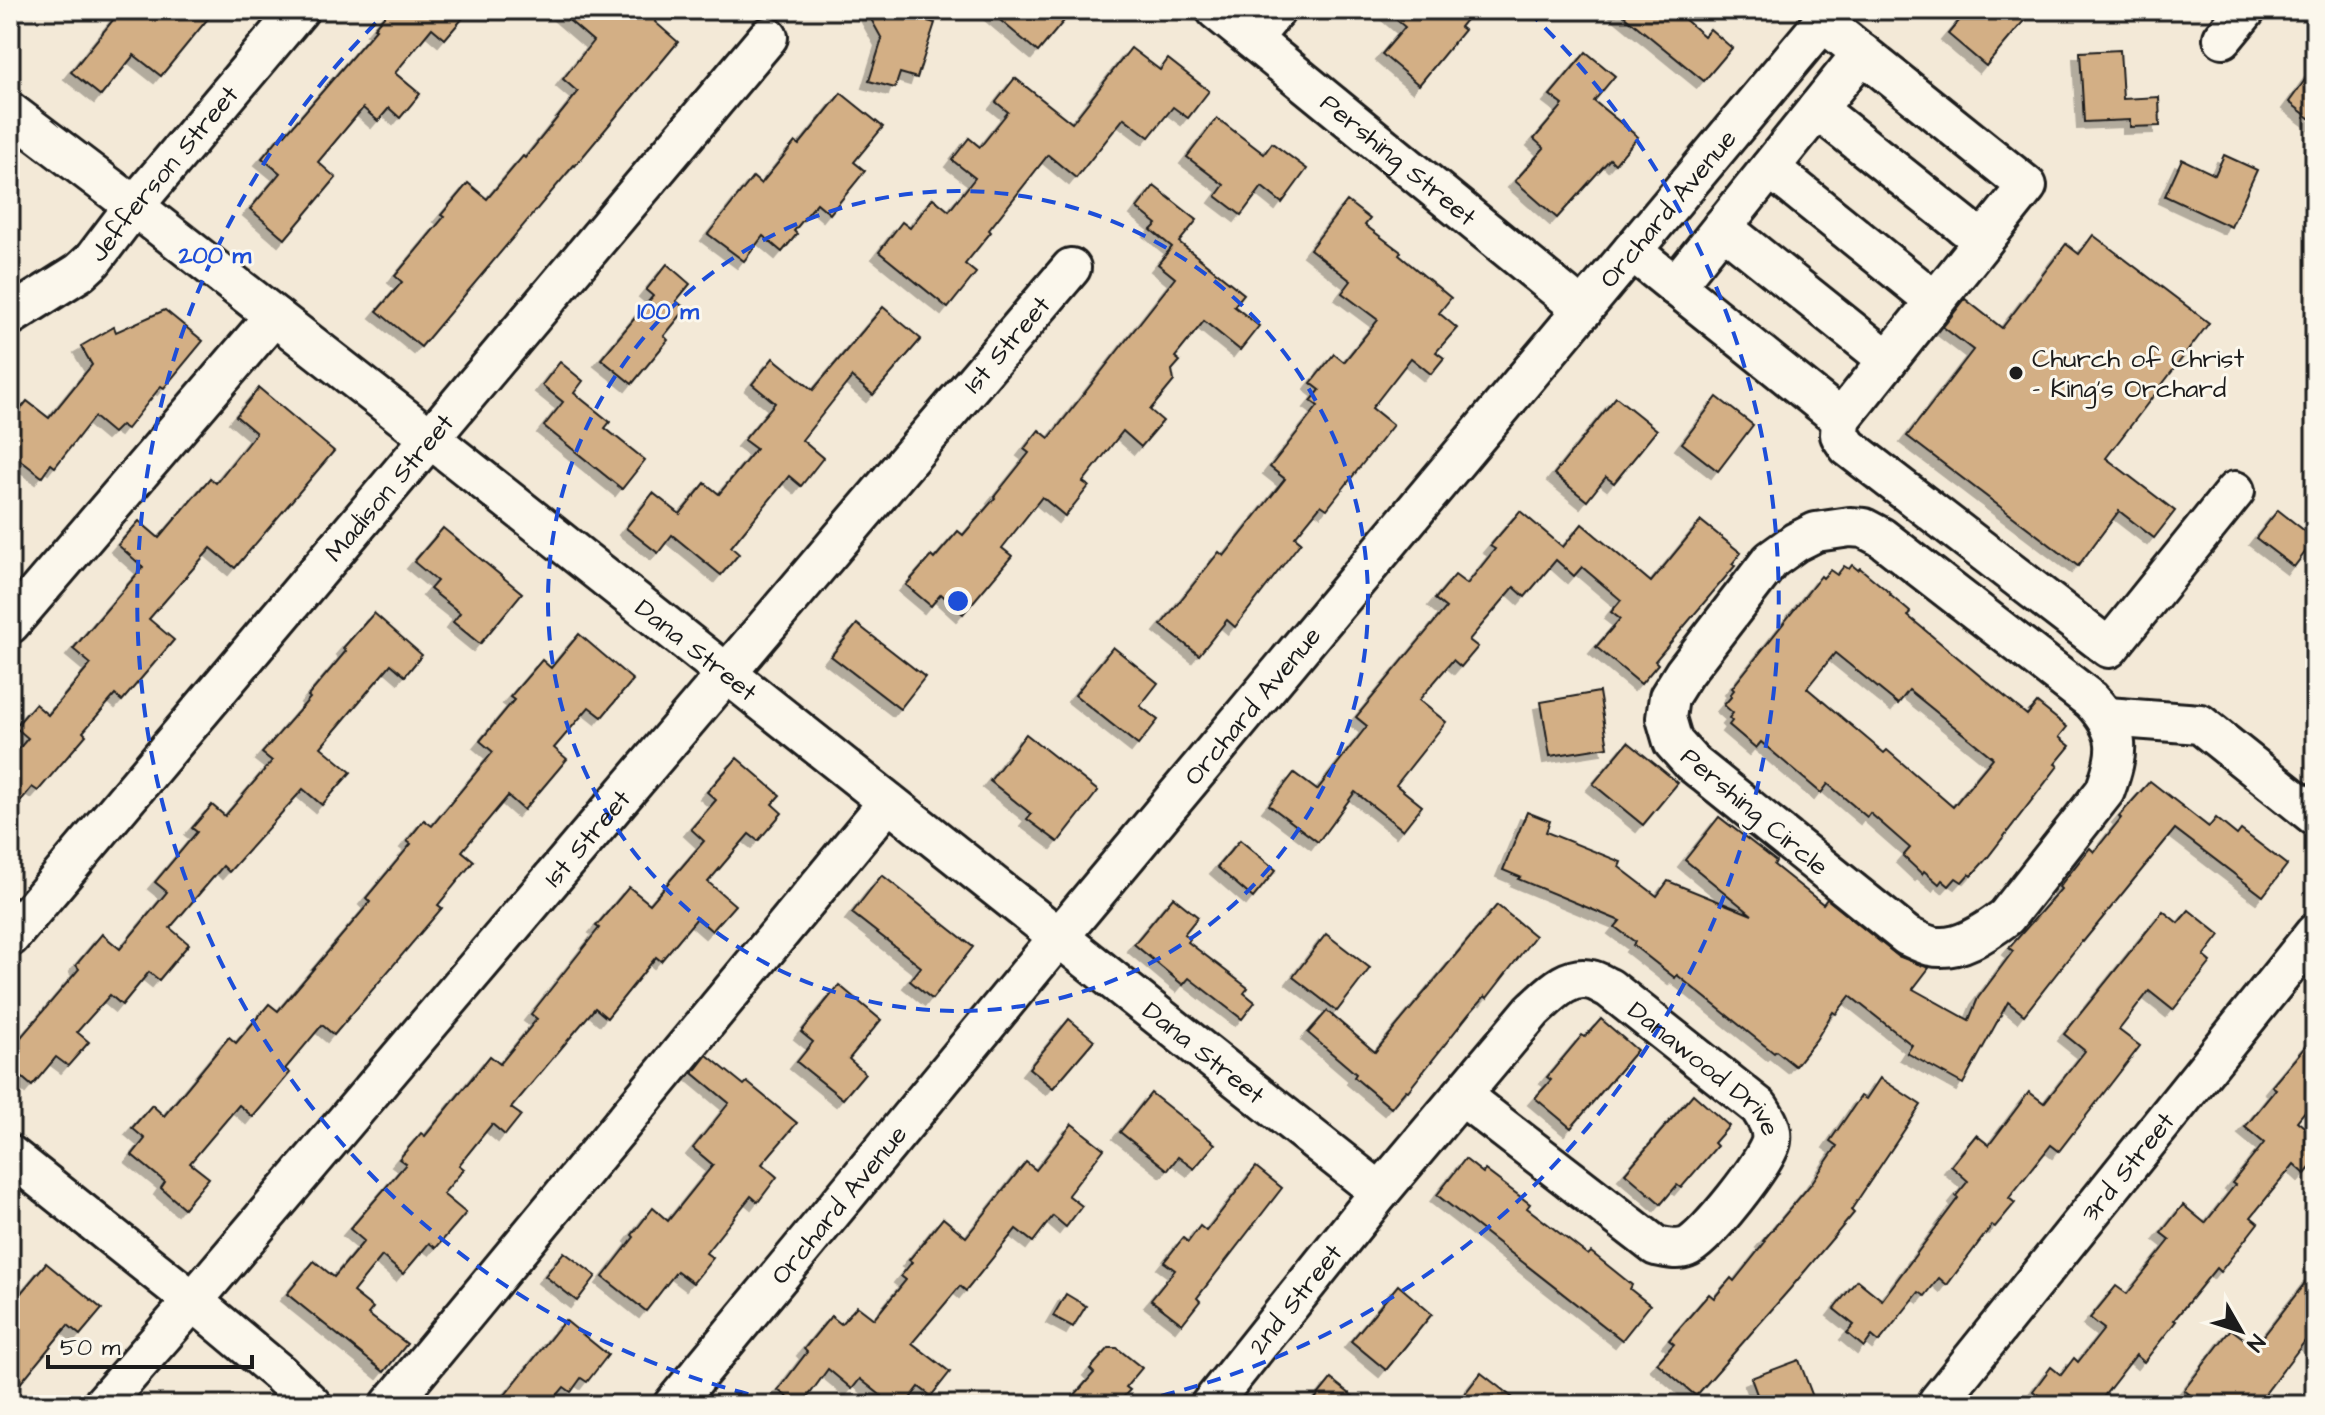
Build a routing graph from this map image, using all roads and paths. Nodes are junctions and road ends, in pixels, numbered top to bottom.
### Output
1 (299, 10) edge
2 (1216, 10) edge
3 (1276, 10) edge
4 (1828, 16) edge
5 (768, 37) dead end
6 (1252, 39) junction
7 (1862, 53) junction
8 (1817, 109) junction
9 (10, 112) edge
10 (1770, 168) junction
11 (134, 206) junction
12 (1722, 227) junction
13 (1983, 241) junction
14 (1632, 251) junction
15 (1071, 268) dead end
16 (1675, 286) junction
17 (1935, 301) junction
18 (1583, 310) junction
19 (10, 316) edge
20 (274, 316) junction
21 (1888, 360) junction
22 (1841, 419) junction
23 (430, 438) junction
24 (2235, 491) dead end
25 (10, 624) edge
26 (726, 672) junction
27 (2107, 717) junction
28 (888, 802) junction
29 (2315, 816) edge
30 (2315, 933) edge
31 (10, 937) edge
32 (1058, 938) junction
33 (1462, 1096) junction
34 (10, 1155) edge
35 (1380, 1192) junction
36 (193, 1301) junction
37 (1938, 1402) dead end
38 (102, 1405) edge
39 (312, 1405) edge
40 (390, 1405) edge
41 (673, 1405) edge
42 (1210, 1405) edge

1 - 11 street, Jefferson Street
2 - 6 street, Pershing Street
3 - 6 street
4 - 7 street
4 - 14 street, Orchard Avenue
5 - 23 street, Madison Street
6 - 18 street, Pershing Street
7 - 8 street
7 - 13 street
8 - 10 street
8 - 13 street
9 - 11 street, Dana Street
10 - 12 street
10 - 17 street
11 - 19 street, Jefferson Street
11 - 20 street, Dana Street
12 - 16 street
12 - 21 street
13 - 17 street
14 - 16 street
14 - 18 street, Orchard Avenue
15 - 26 street, 1st Street
16 - 22 street
17 - 21 street
18 - 32 street, Orchard Avenue
20 - 23 street, Dana Street
20 - 25 street
21 - 22 street
22 - 24 street
23 - 26 street, Dana Street
23 - 31 street, Madison Street
26 - 28 street, Dana Street
26 - 36 street, 1st Street
27 - 27 street, Pershing Circle
27 - 29 street
28 - 32 street, Dana Street
28 - 40 street
30 - 37 street, 3rd Street
32 - 35 street, Dana Street
32 - 41 street, Orchard Avenue
33 - 33 street, Danawood Drive
33 - 35 street, Danawood Drive
34 - 36 street
35 - 42 street, 2nd Street
36 - 38 street, 1st Street
36 - 39 street

